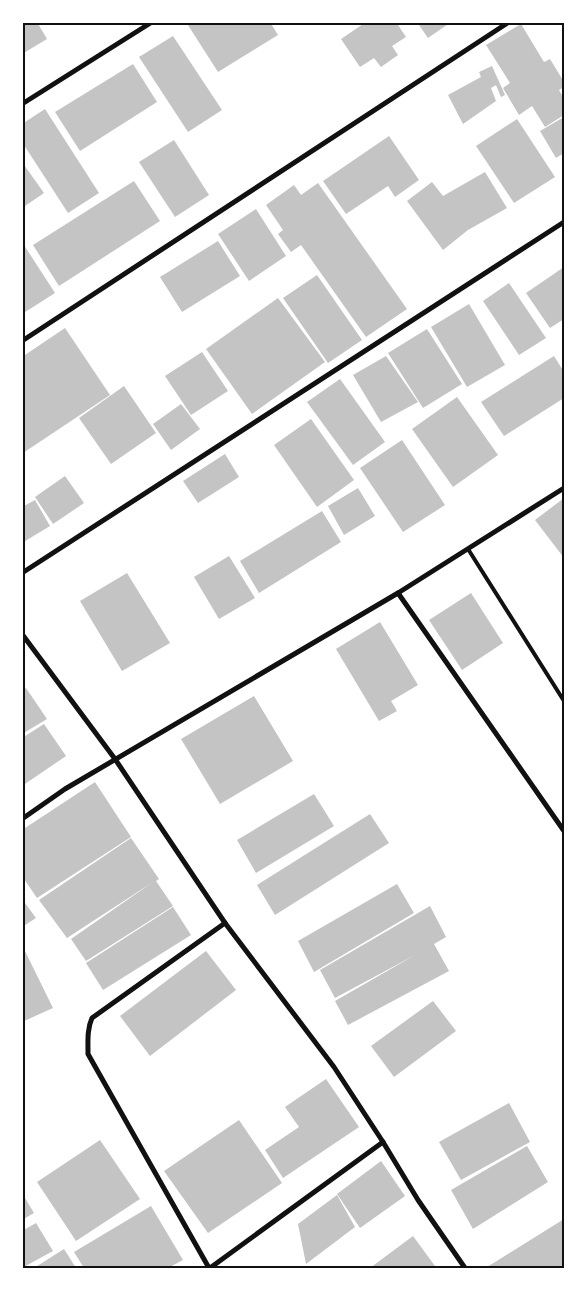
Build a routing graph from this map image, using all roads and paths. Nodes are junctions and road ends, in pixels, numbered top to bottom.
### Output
1 (152, 22) edge
2 (509, 22) edge
3 (22, 104) edge
4 (564, 222) edge
5 (22, 340) edge
6 (564, 488) edge
7 (468, 549) junction
8 (22, 573) edge
9 (398, 593) junction
10 (22, 634) edge
11 (564, 701) edge
12 (114, 760) junction
13 (22, 819) edge
14 (564, 831) edge
15 (225, 923) junction
16 (383, 1142) junction
17 (210, 1268) edge
18 (465, 1268) edge

1 - 3 street
2 - 5 street
4 - 8 street
6 - 7 street
7 - 9 street
7 - 11 lane
9 - 12 street
9 - 14 street
10 - 12 street
12 - 13 street
12 - 15 street
15 - 16 street
15 - 17 street
16 - 17 street
16 - 18 street

